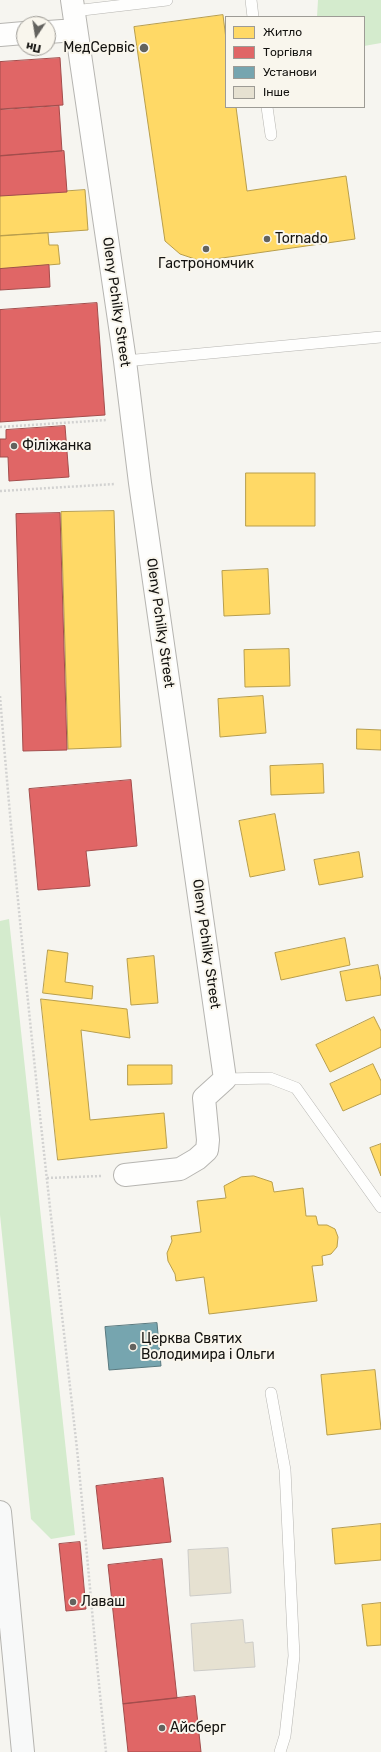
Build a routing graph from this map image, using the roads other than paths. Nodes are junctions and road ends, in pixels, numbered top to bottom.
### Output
1 (167, 0) edge
2 (251, 0) edge
3 (74, 14) edge
4 (254, 16) edge
5 (56, 26) edge
6 (16, 34) edge
7 (0, 35) edge
8 (267, 108) edge
9 (271, 135) dead end
10 (381, 337) edge
11 (125, 361) junction
12 (225, 1079) junction
13 (125, 1175) road end
14 (381, 1208) edge
15 (271, 1393) dead end
16 (0, 1512) edge
17 (24, 1752) edge
18 (280, 1752) edge

1 - 3 lane
2 - 4 lane
3 - 5 street
3 - 11 street, Oleny Pchilky Street
6 - 7 street
8 - 9 lane
10 - 11 lane
11 - 12 street, Oleny Pchilky Street
12 - 13 street
12 - 14 lane
15 - 18 lane
16 - 17 main road

